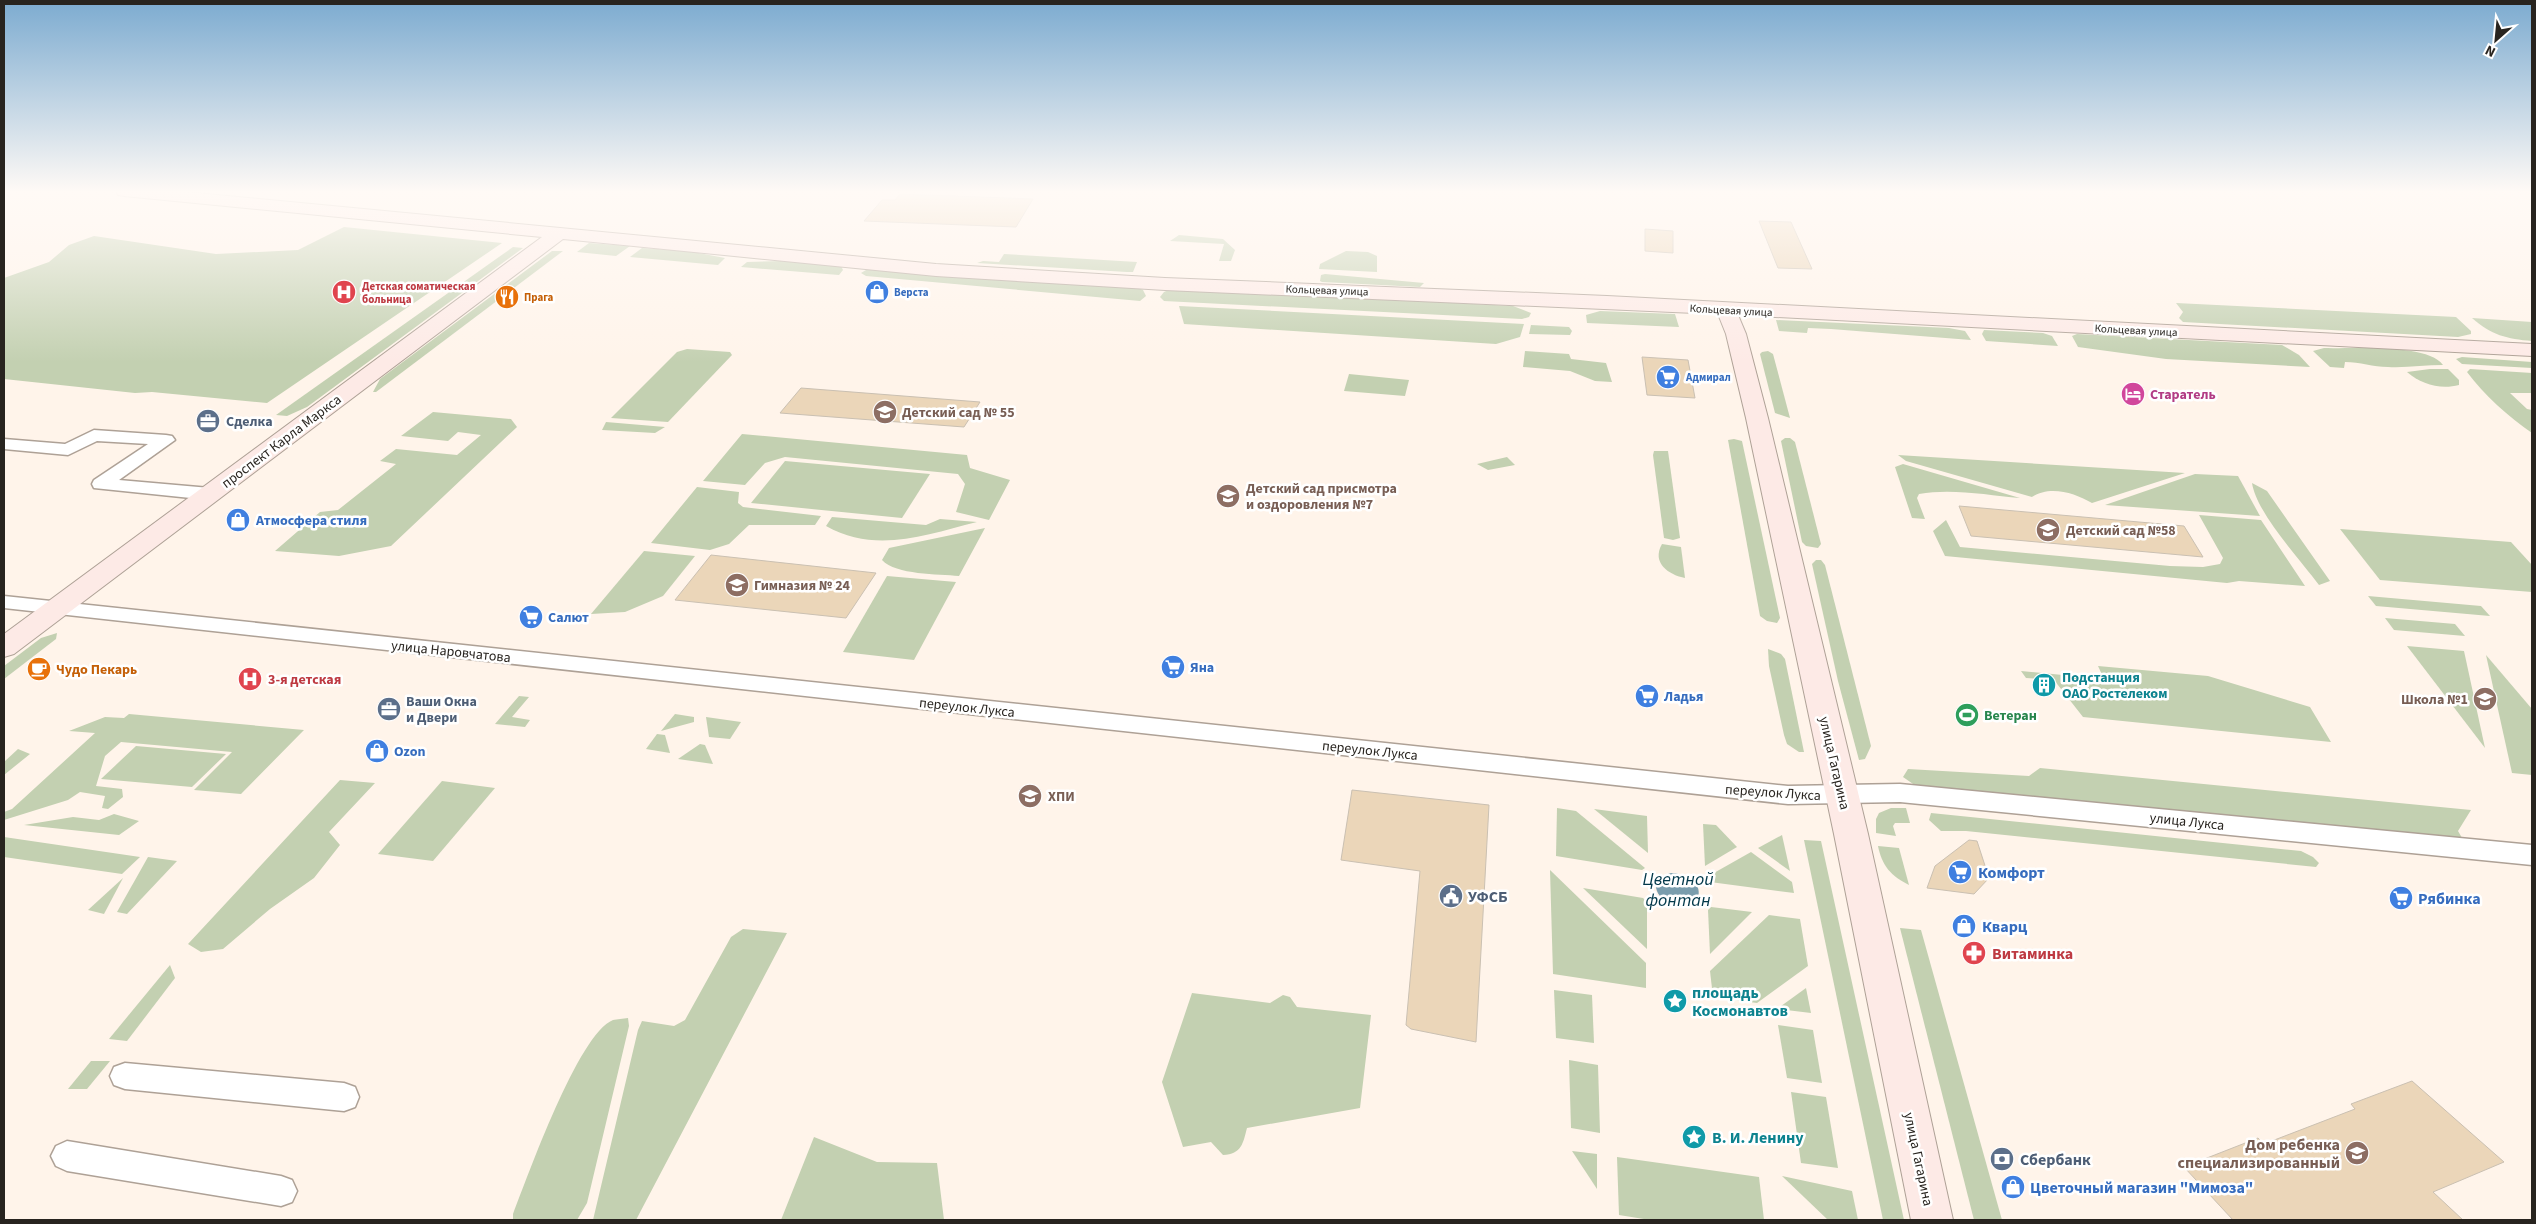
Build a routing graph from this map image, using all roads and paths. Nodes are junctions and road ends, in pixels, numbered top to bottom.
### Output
1 (539, 248) edge
2 (706, 248) edge
3 (1726, 309) junction
4 (2532, 350) edge
5 (4, 444) edge
6 (210, 494) junction
7 (4, 602) edge
8 (57, 608) junction
9 (4, 648) edge
10 (898, 699) joint
11 (1842, 794) junction
12 (2532, 855) edge
13 (125, 1076) dead end
14 (344, 1097) dead end
15 (67, 1156) dead end
16 (281, 1191) dead end
17 (1932, 1220) edge

1 - 6 main road, проспект Карла Маркса
2 - 3 main road, Кольцевая улица
3 - 4 main road, Кольцевая улица
3 - 11 main road, улица Гагарина
5 - 6 street
6 - 8 main road, проспект Карла Маркса
7 - 8 street, улица Наровчатова
8 - 9 main road, проспект Карла Маркса
8 - 10 street, улица Наровчатова
10 - 11 street, переулок Лукса
11 - 12 street, улица Лукса
11 - 17 main road, улица Гагарина
13 - 14 street
15 - 16 street

